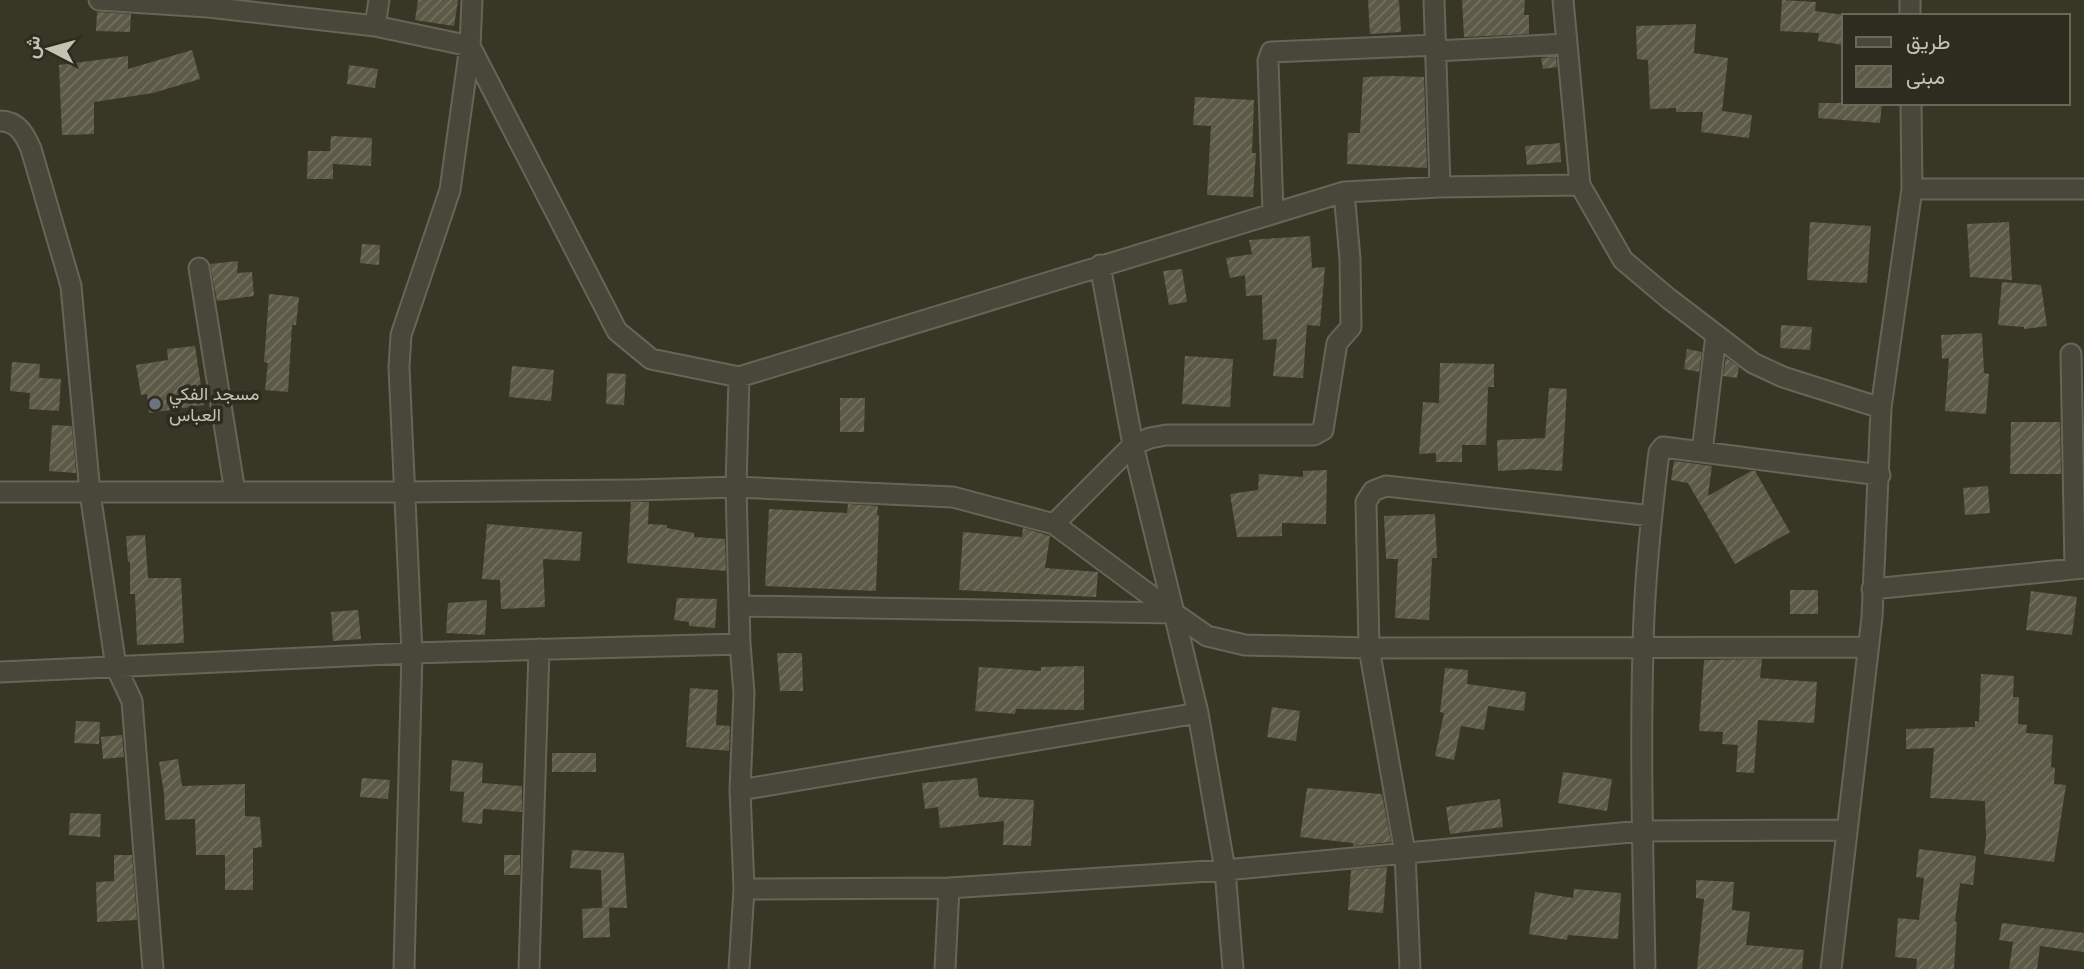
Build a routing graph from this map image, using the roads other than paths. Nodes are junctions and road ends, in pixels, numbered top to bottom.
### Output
1 (99, 0) edge
2 (379, 0) edge
3 (472, 0) edge
4 (1434, 0) edge
5 (1563, 0) edge
6 (375, 26) junction
7 (1566, 44) junction
8 (470, 46) junction
9 (1436, 48) junction
10 (1911, 105) edge
11 (0, 121) edge
12 (1580, 185) junction
13 (1440, 187) junction
14 (1912, 189) junction
15 (2084, 189) edge
16 (1344, 192) junction
17 (1273, 213) junction
18 (1100, 265) junction
19 (199, 268) dead end
20 (1716, 335) junction
21 (2071, 354) dead end
22 (739, 377) junction
23 (1881, 408) junction
24 (1133, 445) junction
25 (1702, 452) junction
26 (1880, 475) junction
27 (736, 487) junction
28 (0, 492) edge
29 (234, 492) junction
30 (405, 492) junction
31 (90, 493) junction
32 (1652, 516) junction
33 (1054, 524) junction
34 (2079, 568) edge
35 (1872, 589) junction
36 (739, 606) junction
37 (1174, 613) junction
38 (740, 644) junction
39 (1643, 647) junction
40 (1868, 647) junction
41 (1369, 648) junction
42 (539, 649) junction
43 (412, 653) junction
44 (116, 667) junction
45 (0, 672) edge
46 (1198, 713) junction
47 (740, 789) junction
48 (1847, 830) junction
49 (1642, 831) junction
50 (1405, 853) junction
51 (1225, 870) junction
52 (949, 888) junction
53 (744, 889) junction
54 (153, 969) edge
55 (404, 969) edge
56 (530, 969) edge
57 (739, 969) edge
58 (945, 969) edge
59 (1233, 969) edge
60 (1410, 969) edge
61 (1645, 969) edge
62 (1831, 969) edge

1 - 6 street
2 - 6 street
3 - 8 street
4 - 9 street
5 - 7 street
6 - 8 street
7 - 9 street
7 - 12 street
8 - 22 street
8 - 30 street
9 - 13 street
9 - 17 street
10 - 14 street
11 - 31 street
12 - 13 street
12 - 20 street
13 - 16 street
14 - 15 street
14 - 23 street
16 - 17 street
16 - 24 street
17 - 18 street
18 - 22 street
18 - 24 street
19 - 29 street
20 - 23 street
20 - 25 street
21 - 34 street
22 - 27 street
23 - 26 street
24 - 33 street
24 - 37 street
25 - 26 street
25 - 32 street
26 - 35 street
27 - 30 street
27 - 33 street
27 - 36 street
28 - 31 street
29 - 30 street
29 - 31 street
30 - 43 street
31 - 44 street
32 - 39 street
32 - 41 street
33 - 37 street
34 - 35 street
35 - 40 street
36 - 37 street
36 - 38 street
37 - 41 street
37 - 46 street
38 - 42 street
38 - 47 street
39 - 40 street
39 - 41 street
39 - 49 street
40 - 48 street
41 - 50 street
42 - 43 street
42 - 56 street
43 - 44 street
43 - 55 street
44 - 45 street
44 - 54 street
46 - 47 street
46 - 51 street
47 - 53 street
48 - 49 street
48 - 62 street
49 - 50 street
49 - 61 street
50 - 51 street
50 - 60 street
51 - 52 street
51 - 59 street
52 - 53 street
52 - 58 street
53 - 57 street

